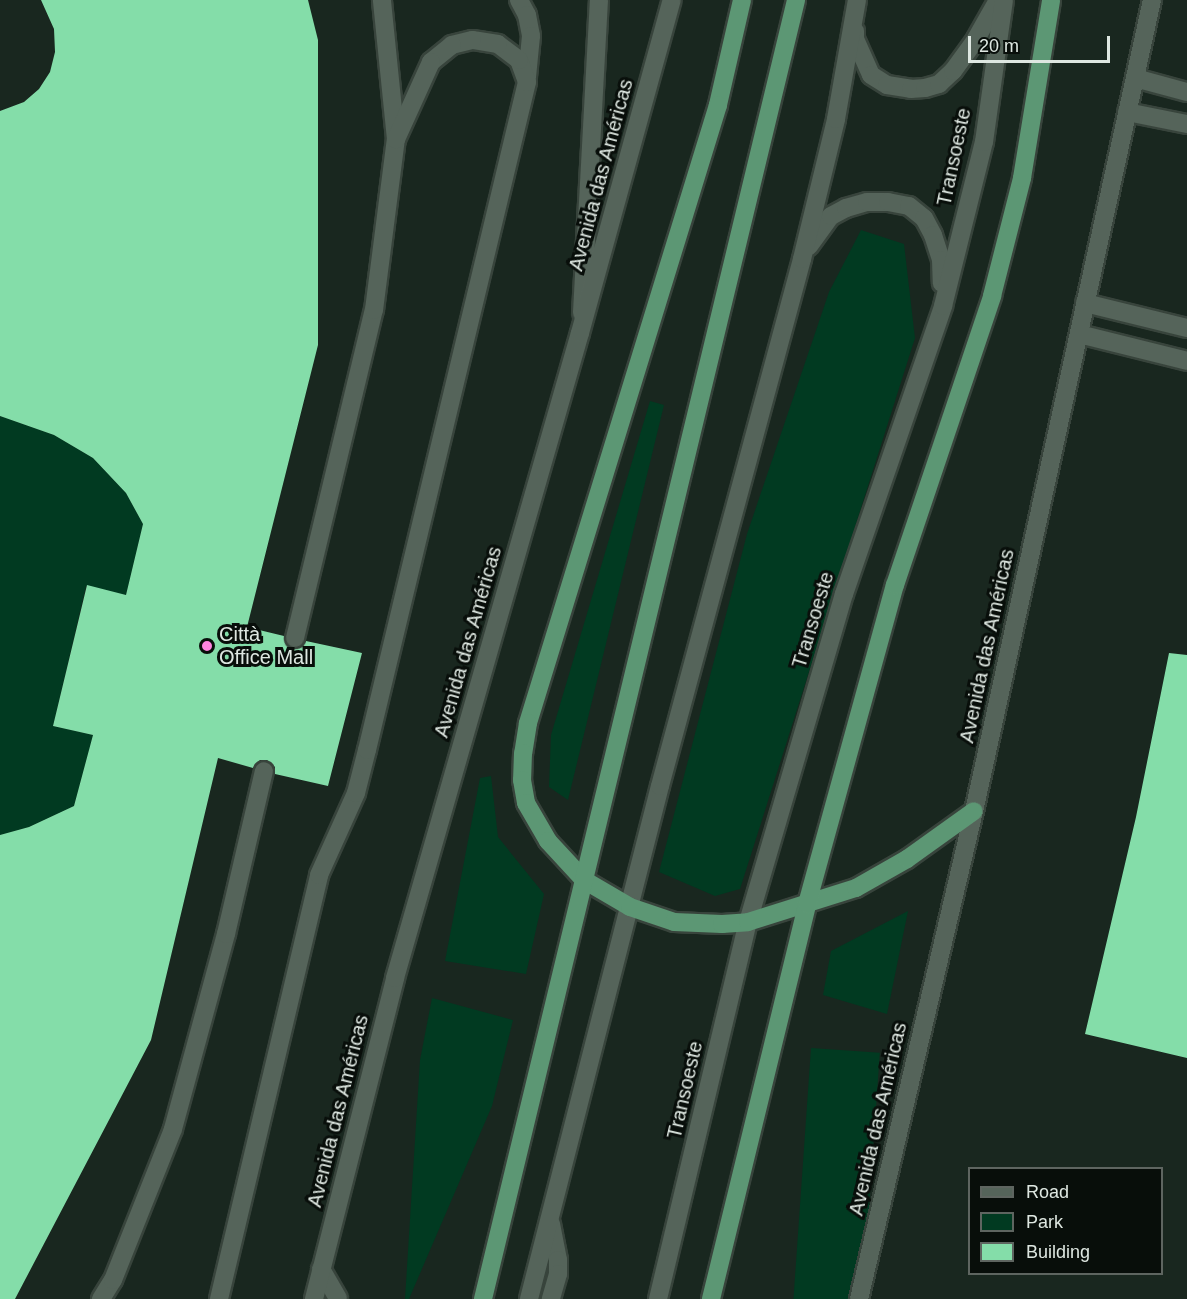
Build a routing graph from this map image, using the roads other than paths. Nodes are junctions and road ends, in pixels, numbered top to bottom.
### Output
1 (382, 0) edge
2 (519, 0) edge
3 (599, 0) edge
4 (672, 0) edge
5 (742, 0) edge
6 (796, 0) edge
7 (998, 0) edge
8 (1004, 0) edge
9 (1051, 0) edge
10 (1152, 0) edge
11 (856, 5) edge
12 (1135, 78) junction
13 (526, 82) junction
14 (1187, 92) edge
15 (1127, 112) junction
16 (1187, 124) edge
17 (396, 139) junction
18 (802, 260) junction
19 (1085, 303) junction
20 (943, 306) junction
21 (1187, 328) edge
22 (580, 333) junction
23 (1079, 334) junction
24 (1187, 361) edge
25 (296, 639) dead end
26 (264, 771) dead end
27 (974, 811) junction
28 (584, 880) junction
29 (807, 904) junction
30 (630, 907) junction
31 (748, 922) junction
32 (550, 1219) junction
33 (669, 1256) junction
34 (321, 1269) junction
35 (101, 1299) edge
36 (219, 1299) edge
37 (314, 1299) edge
38 (338, 1299) edge
39 (483, 1299) edge
40 (529, 1299) edge
41 (551, 1299) edge
42 (645, 1299) edge
43 (658, 1299) edge
44 (711, 1299) edge
45 (860, 1299) edge

1 - 17 main road
2 - 13 main road
3 - 22 main road
4 - 22 main road, Avenida das Américas
5 - 28 highway
6 - 28 highway
7 - 11 main road
8 - 20 main road, Transoeste
9 - 29 highway
10 - 12 main road, Avenida das Américas
11 - 18 main road
12 - 14 main road
12 - 15 main road, Avenida das Américas
13 - 17 main road
13 - 36 main road
15 - 16 main road
15 - 19 main road, Avenida das Américas
17 - 25 main road
18 - 20 main road
18 - 30 main road
19 - 21 main road
19 - 23 main road, Avenida das Américas
20 - 31 main road, Transoeste
22 - 34 main road, Avenida das Américas
23 - 24 main road
23 - 27 main road, Avenida das Américas
26 - 35 main road
27 - 29 highway
27 - 45 main road, Avenida das Américas
28 - 30 highway
28 - 39 highway
29 - 31 highway
29 - 44 highway
30 - 31 highway
30 - 32 main road
31 - 33 main road, Transoeste
32 - 40 main road
32 - 41 main road
33 - 42 main road, Transoeste
33 - 43 main road, Transoeste
34 - 37 main road, Avenida das Américas
34 - 38 main road

